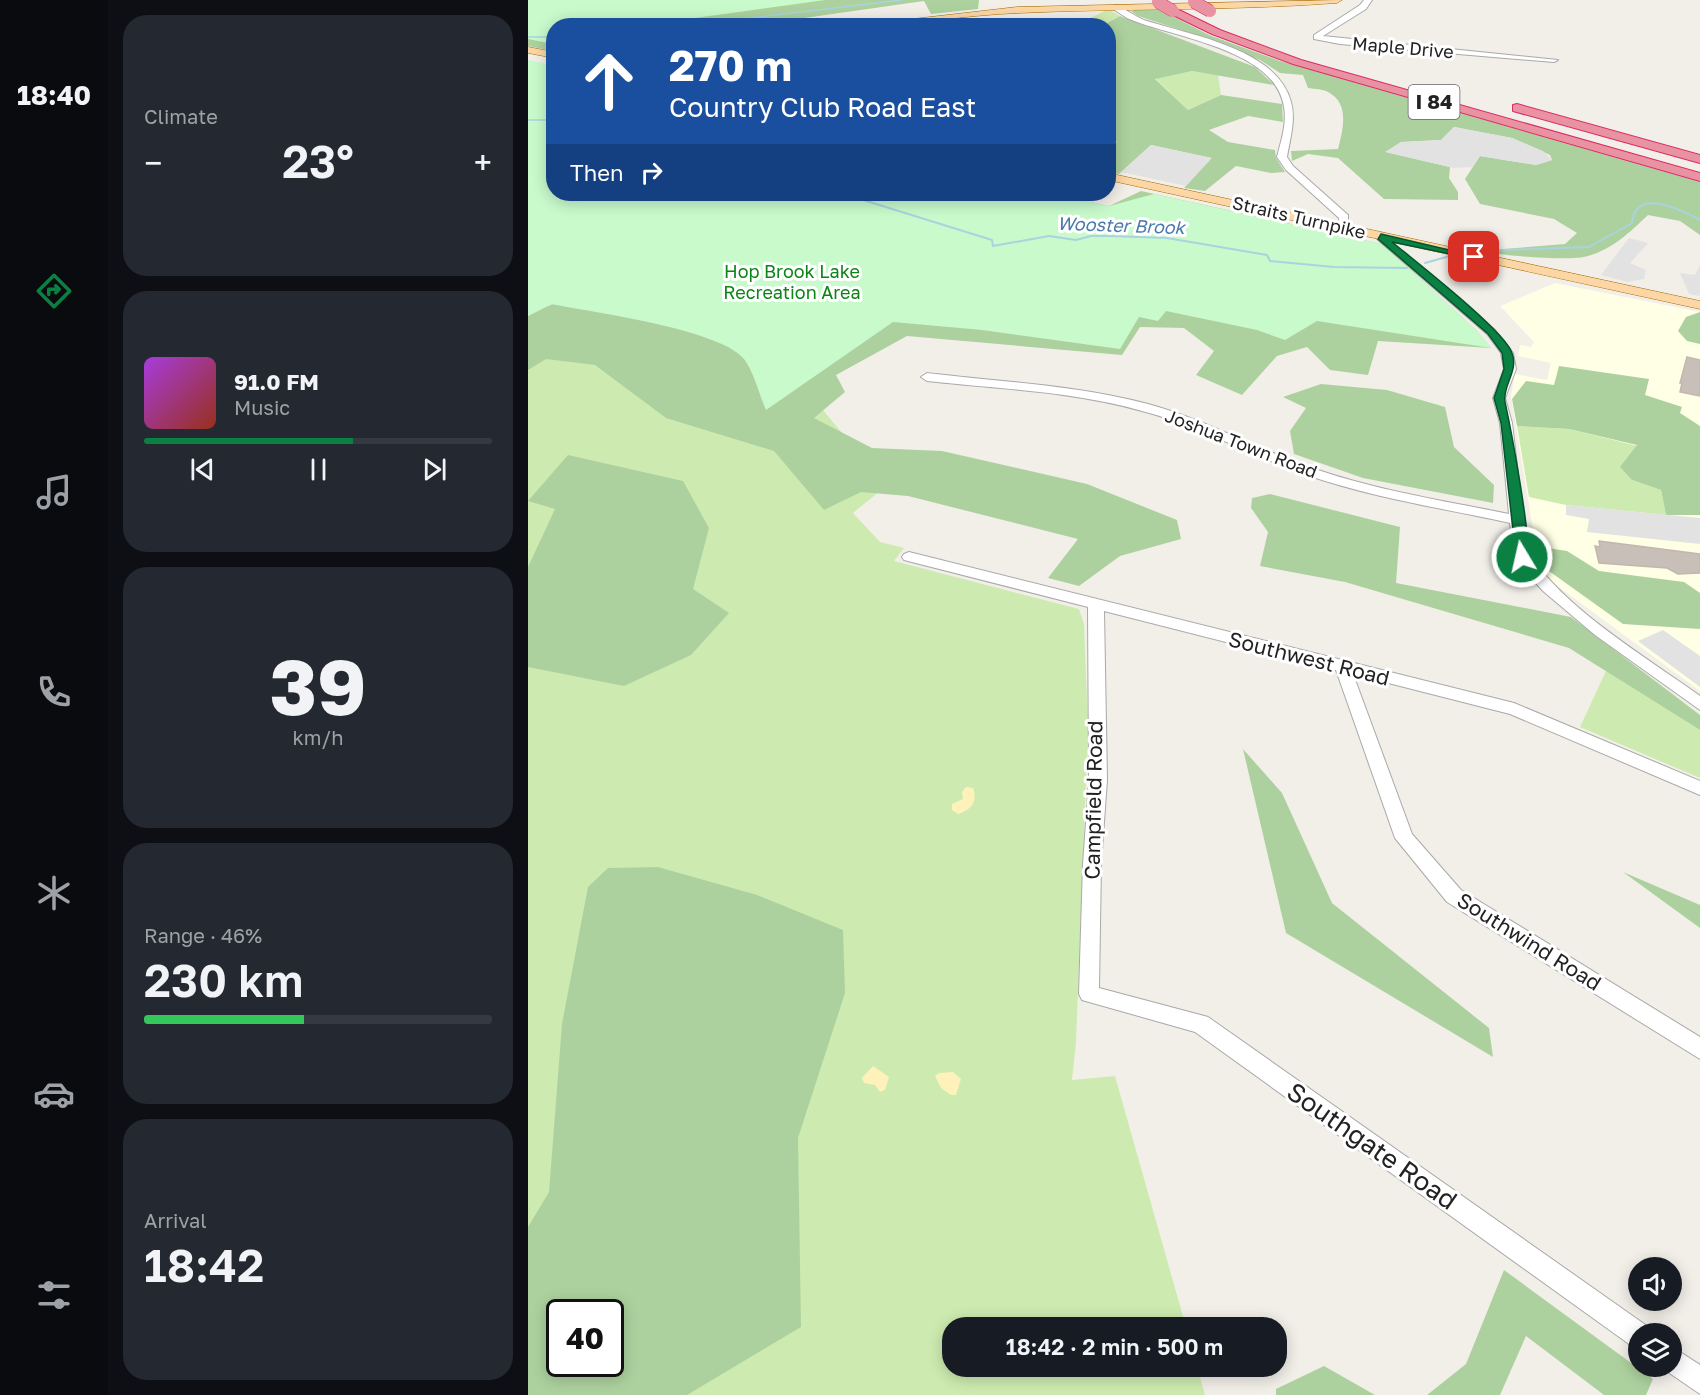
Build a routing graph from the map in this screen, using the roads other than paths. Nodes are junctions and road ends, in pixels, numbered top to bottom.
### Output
1 (1337, 0) edge
2 (1368, 0) edge
3 (1156, 1) edge
4 (1192, 1) edge
5 (1116, 7) junction
6 (922, 18) edge
7 (1225, 18) dead end
8 (528, 50) edge
9 (546, 54) edge
10 (1554, 60) dead end
11 (1501, 104) dead end
12 (1700, 159) edge
13 (1700, 177) edge
14 (1116, 178) edge
15 (1344, 227) junction
16 (1381, 237) junction
17 (1700, 305) edge
18 (927, 377) dead end
19 (1517, 520) junction
20 (909, 558) dead end
21 (1096, 606) junction
22 (1343, 668) junction
23 (1700, 704) edge
24 (1700, 789) edge
25 (1089, 994) joint
26 (1700, 1049) edge
27 (1628, 1328) edge
28 (1682, 1367) edge
29 (1700, 1381) edge

1 - 5 main road
2 - 10 street, Maple Drive
3 - 13 highway, I 84, bridge
4 - 7 highway, bridge
5 - 6 main road
5 - 15 street
8 - 9 main road
11 - 12 highway
14 - 15 main road, Straits Turnpike
15 - 16 main road, Straits Turnpike
16 - 17 main road, Straits Turnpike
16 - 19 street
18 - 19 street, Joshua Town Road
19 - 23 street
20 - 21 street, Southwest Road
21 - 22 street, Southwest Road
21 - 25 street, Campfield Road
22 - 24 street, Southwest Road
22 - 26 street, Southwind Road
25 - 27 street, Southgate Road
28 - 29 street

